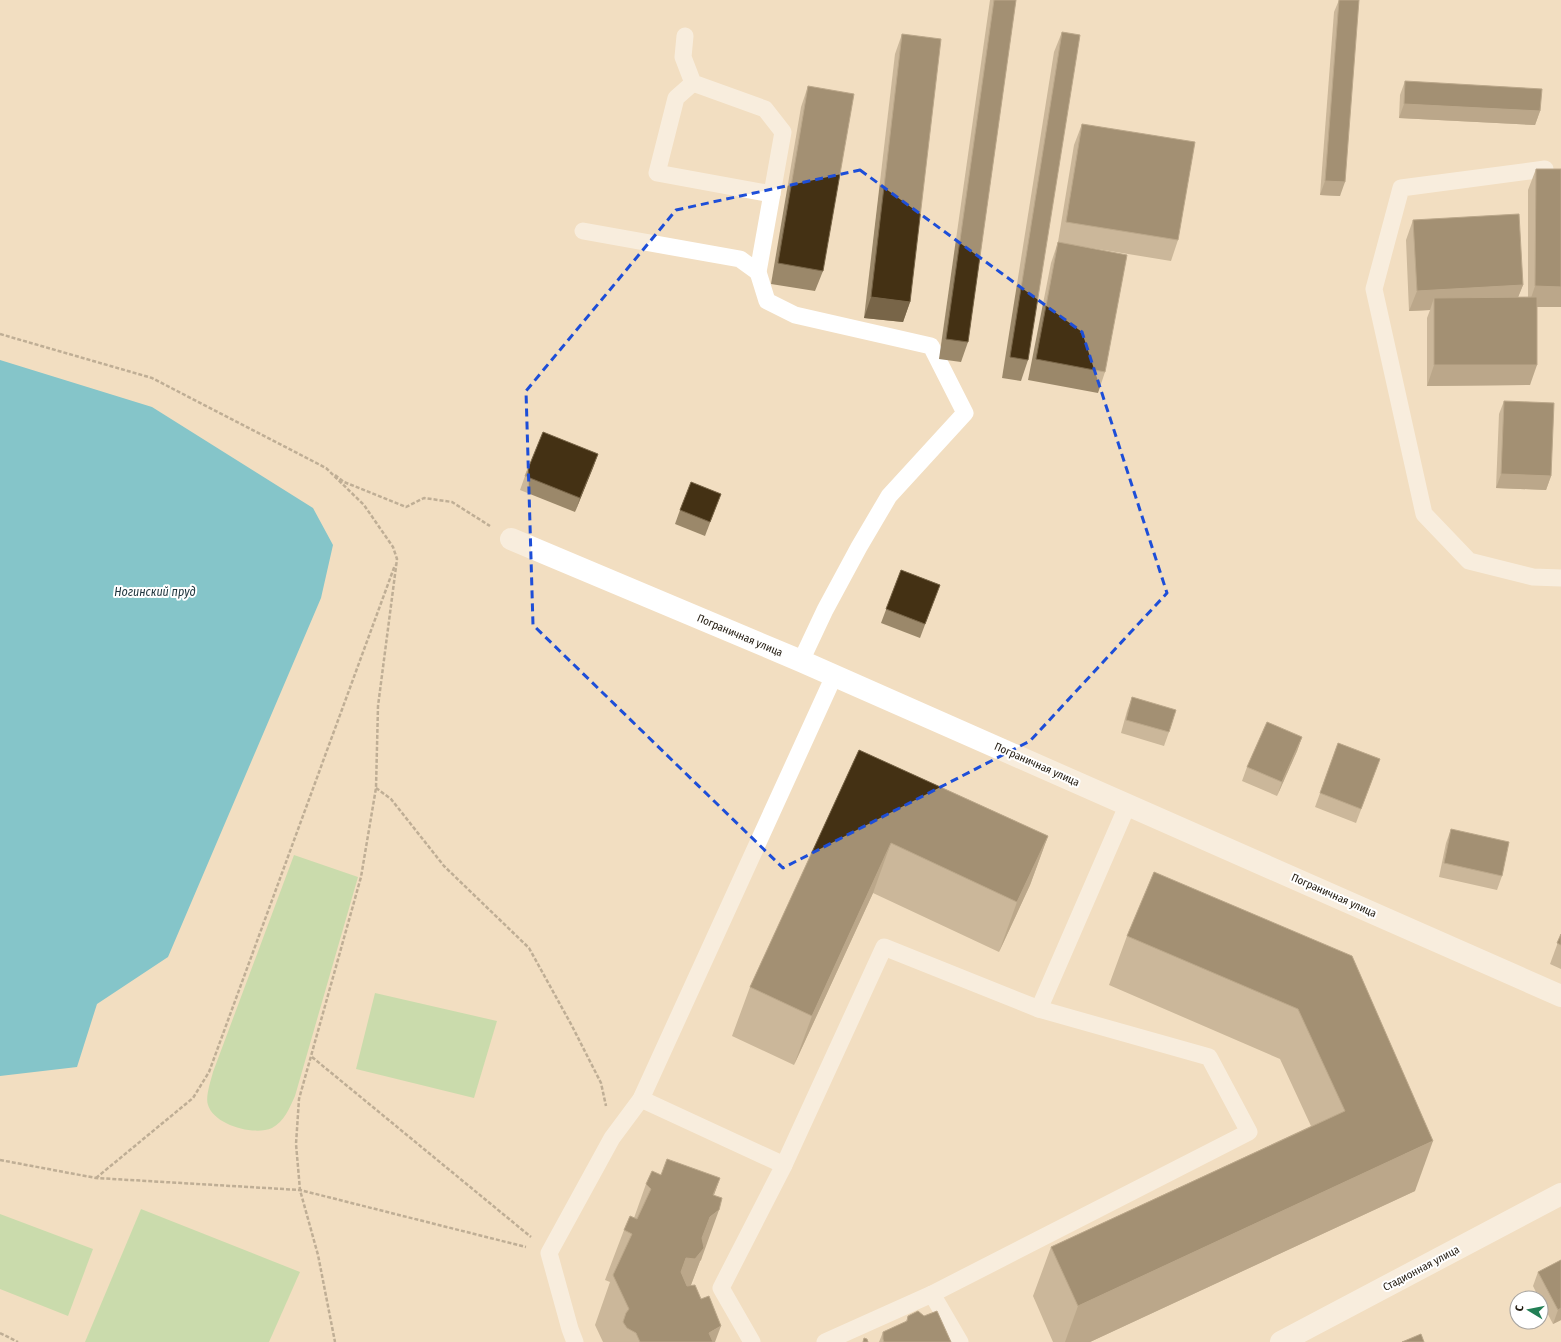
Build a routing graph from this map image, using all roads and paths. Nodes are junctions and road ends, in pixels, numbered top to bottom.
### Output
1 (685, 36) dead end
2 (693, 83) junction
3 (1545, 169) edge
4 (772, 194) junction
5 (583, 232) dead end
6 (758, 272) junction
7 (0, 334) edge
8 (326, 468) junction
9 (510, 539) joint
10 (397, 559) junction
11 (1561, 578) edge
12 (801, 661) junction
13 (834, 676) junction
14 (376, 788) junction
15 (1128, 804) junction
16 (1561, 996) edge
17 (1039, 1009) junction
18 (312, 1057) junction
19 (641, 1099) junction
20 (612, 1138) junction
21 (0, 1160) edge
22 (784, 1165) junction
23 (96, 1178) junction
24 (300, 1190) junction
25 (1561, 1194) edge
26 (549, 1253) junction
27 (932, 1294) junction
28 (0, 1333) edge
29 (1291, 1340) edge
30 (18, 1342) edge
31 (336, 1342) edge
32 (575, 1342) edge
33 (752, 1342) edge
34 (826, 1342) edge
35 (960, 1342) edge

1 - 2 lane
2 - 4 lane
2 - 4 lane
3 - 11 lane
4 - 6 lane
5 - 6 lane
6 - 12 lane
7 - 8 path
8 - 9 path
8 - 10 path
9 - 12 street, Пограничная улица
10 - 14 path
10 - 23 path
12 - 13 street, Пограничная улица
13 - 15 street, Пограничная улица
13 - 19 lane
14 - 18 path
14 - 20 path
15 - 16 street, Пограничная улица
15 - 17 lane
17 - 22 lane
17 - 27 lane
18 - 24 path
18 - 26 path
19 - 20 lane
19 - 22 lane
20 - 26 lane
21 - 23 path
22 - 33 lane
23 - 24 path
24 - 26 path
24 - 31 path
25 - 29 street, Стадионная улица
26 - 32 lane
27 - 34 lane
27 - 35 lane
28 - 30 path

